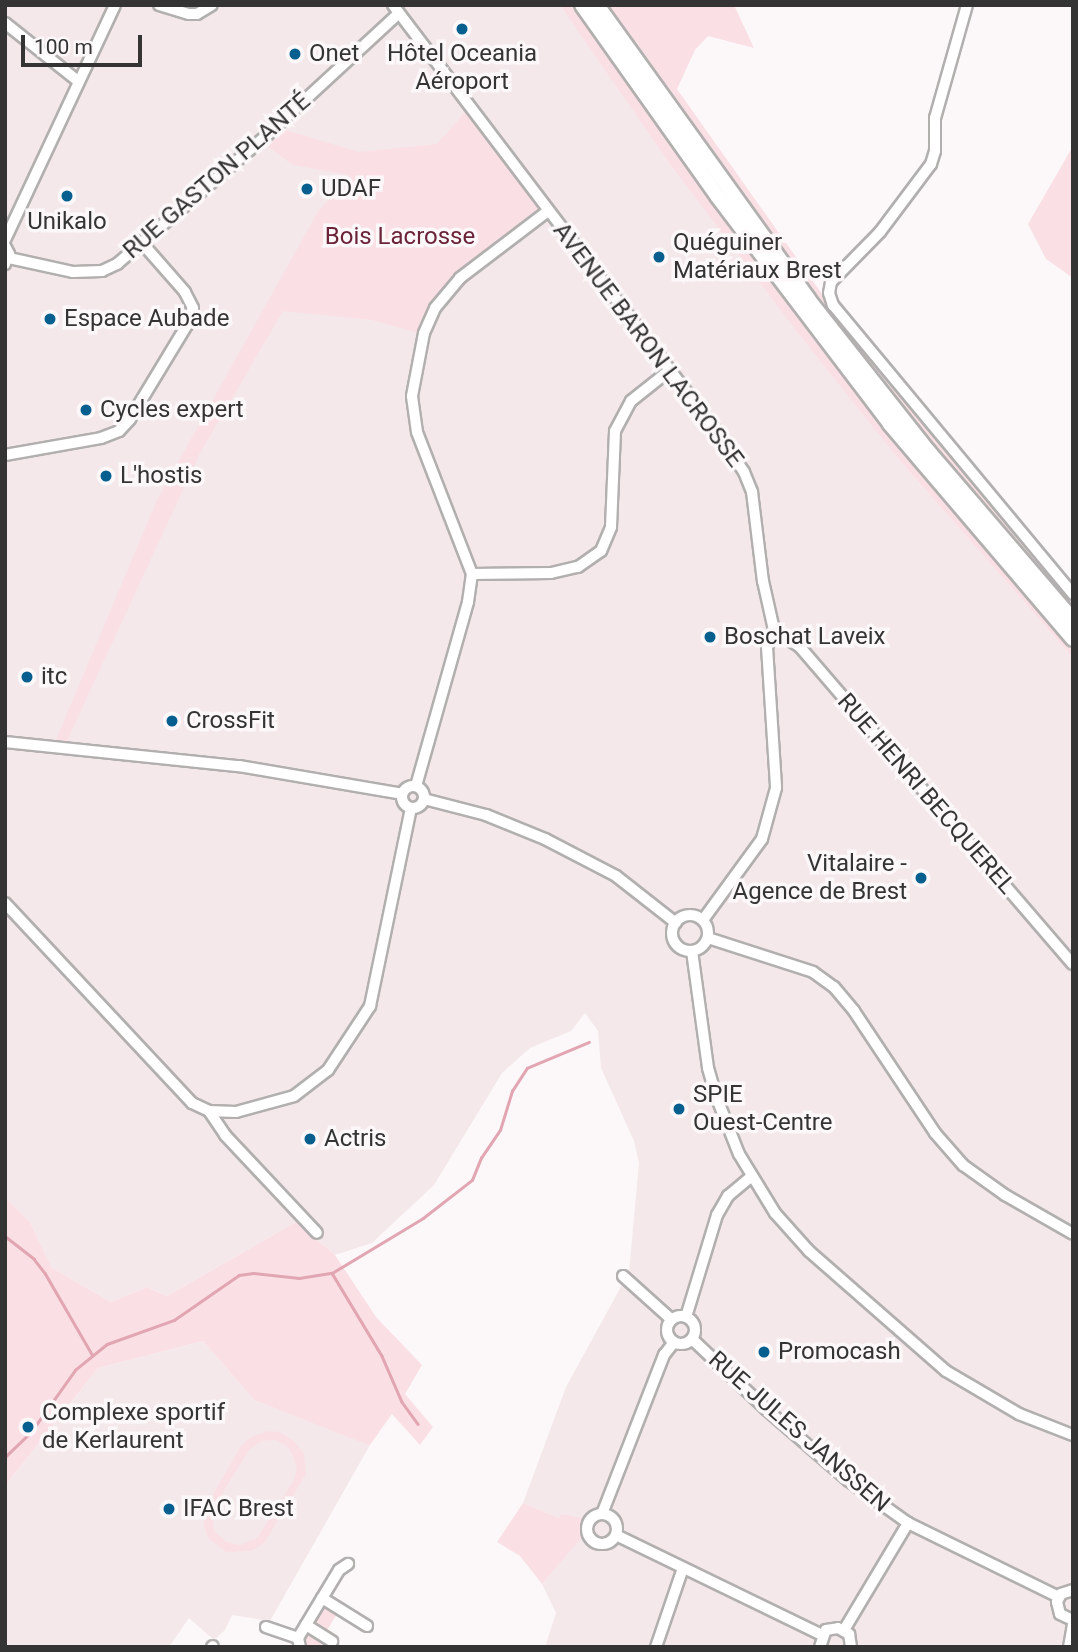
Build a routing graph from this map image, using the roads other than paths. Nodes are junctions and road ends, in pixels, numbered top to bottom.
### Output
1 (115, 5) edge
2 (159, 5) edge
3 (212, 5) edge
4 (582, 5) edge
5 (597, 5) edge
6 (967, 5) edge
7 (396, 9) edge
8 (5, 23) edge
9 (78, 81) junction
10 (548, 211) junction
11 (5, 240) edge
12 (143, 244) junction
13 (5, 246) edge
14 (7, 261) edge
15 (670, 370) junction
16 (5, 455) edge
17 (472, 574) junction
18 (1073, 594) edge
19 (1073, 621) edge
20 (774, 630) junction
21 (1073, 639) edge
22 (5, 743) edge
23 (415, 786) junction
24 (402, 794) junction
25 (424, 799) junction
26 (411, 808) junction
27 (5, 903) edge
28 (703, 920) junction
29 (676, 923) junction
30 (708, 938) junction
31 (692, 951) junction
32 (1073, 964) edge
33 (209, 1111) junction
34 (751, 1177) junction
35 (317, 1233) dead end
36 (1073, 1234) edge
37 (623, 1276) dead end
38 (686, 1317) junction
39 (671, 1320) junction
40 (692, 1339) junction
41 (674, 1342) junction
42 (1073, 1435) edge
43 (602, 1514) junction
44 (908, 1523) junction
45 (616, 1535) junction
46 (348, 1564) dead end
47 (683, 1568) junction
48 (1073, 1590) edge
49 (1059, 1597) junction
50 (322, 1598) junction
51 (1073, 1622) edge
52 (306, 1625) junction
53 (367, 1626) dead end
54 (267, 1627) dead end
55 (844, 1630) junction
56 (822, 1635) junction
57 (332, 1641) dead end
58 (299, 1642) edge
59 (656, 1647) edge
60 (820, 1647) edge
61 (851, 1647) edge
62 (1069, 1647) edge

1 - 9 street
2 - 3 street
4 - 21 highway
5 - 19 highway
6 - 18 street
7 - 10 street, AVENUE BARON LACROSSE
7 - 12 street, RUE GASTON PLANTÉ
8 - 9 street
9 - 11 street
10 - 15 street, AVENUE BARON LACROSSE
10 - 17 street
12 - 14 street, RUE GASTON PLANTÉ
12 - 16 street
13 - 14 street
15 - 17 street
15 - 20 street, AVENUE BARON LACROSSE
17 - 23 street
20 - 28 street, AVENUE BARON LACROSSE
20 - 32 street, RUE HENRI BECQUEREL
22 - 24 street
23 - 24 street
23 - 25 street
24 - 26 street
25 - 26 street
25 - 29 street
26 - 33 street
27 - 33 street
28 - 29 street
28 - 30 street
29 - 31 street
30 - 31 street
30 - 36 street
31 - 34 street
33 - 35 street
34 - 38 street
34 - 42 street
37 - 39 street
38 - 39 street
38 - 40 street
39 - 41 street
40 - 41 street
40 - 44 street, RUE JULES JANSSEN
41 - 43 street
43 - 45 street
43 - 45 street
44 - 49 street, RUE JULES JANSSEN
44 - 55 street
45 - 47 street
46 - 50 street
47 - 56 street
47 - 59 street
48 - 49 street
49 - 51 street
50 - 52 street
50 - 53 street
51 - 62 street
52 - 57 street
52 - 58 street
54 - 58 street
55 - 56 street
55 - 61 street
56 - 60 street

